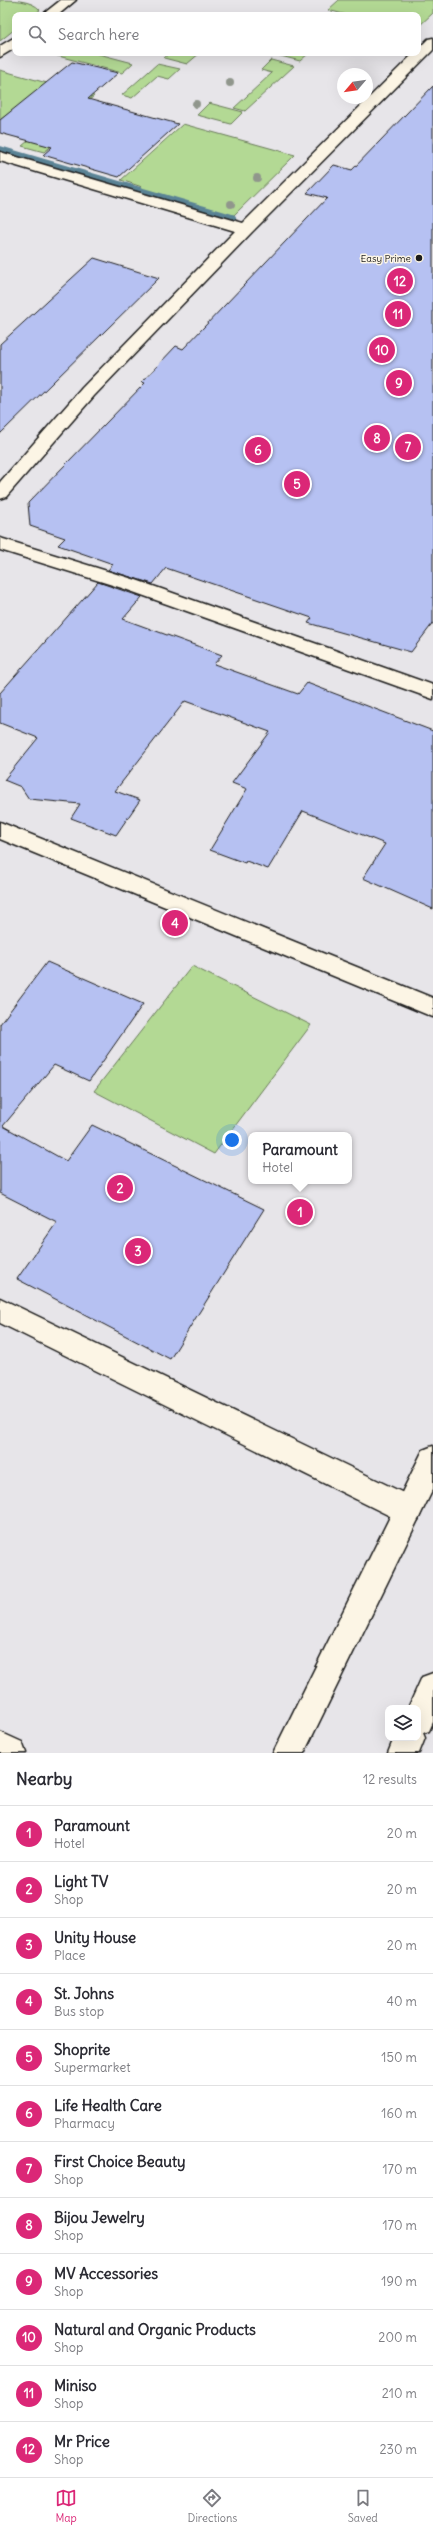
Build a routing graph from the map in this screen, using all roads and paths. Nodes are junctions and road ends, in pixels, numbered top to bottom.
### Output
1 (68, 0) edge
2 (53, 12) edge
3 (433, 42) edge
4 (12, 43) edge
5 (0, 52) edge
6 (421, 54) edge
7 (419, 56) edge
8 (0, 156) edge
9 (246, 229) junction
10 (0, 493) edge
11 (0, 544) edge
12 (433, 692) edge
13 (0, 830) edge
14 (433, 1008) edge
15 (0, 1310) edge
16 (433, 1459) edge
17 (408, 1510) junction
18 (433, 1688) edge
19 (421, 1714) edge
20 (409, 1741) edge
21 (0, 1747) edge
22 (11, 1753) edge
23 (288, 1753) edge
24 (403, 1753) edge

1 - 2 main road
3 - 6 main road
4 - 5 main road
7 - 9 main road
8 - 9 main road
9 - 10 main road
11 - 12 main road
13 - 14 main road
15 - 17 main road
16 - 17 main road
17 - 23 main road
18 - 19 main road
20 - 24 main road
21 - 22 main road

